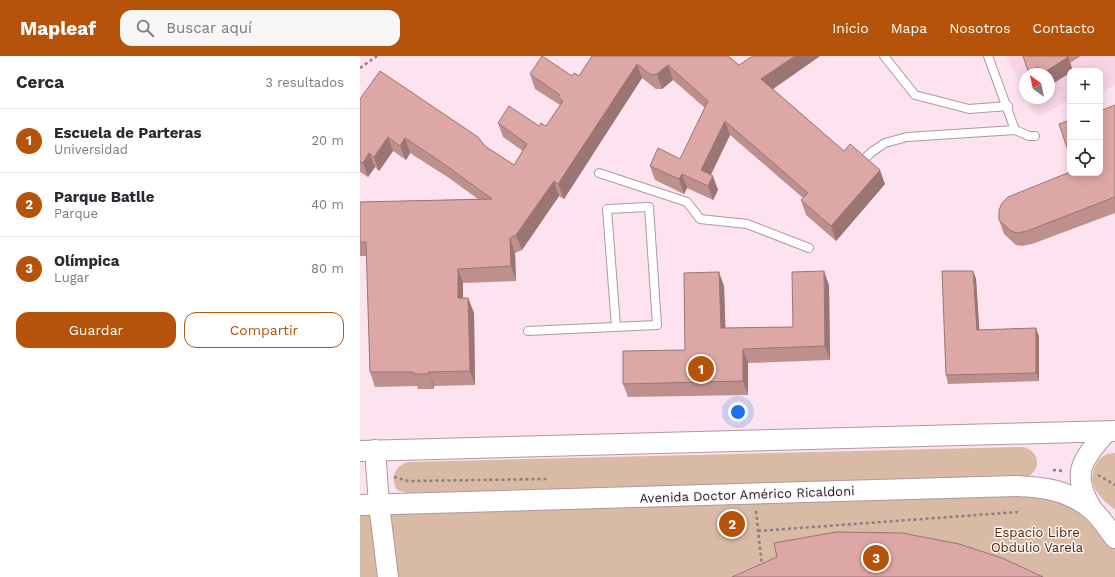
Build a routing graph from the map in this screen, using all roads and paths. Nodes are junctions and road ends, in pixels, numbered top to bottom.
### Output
1 (377, 56) edge
2 (884, 56) edge
3 (988, 56) edge
4 (360, 68) edge
5 (1008, 106) junction
6 (1015, 130) junction
7 (1035, 136) dead end
8 (864, 159) edge
9 (599, 172) dead end
10 (809, 248) dead end
11 (616, 327) junction
12 (528, 331) dead end
13 (1110, 431) edge
14 (367, 451) edge
15 (753, 494) junction
16 (369, 504) edge
17 (1092, 510) junction
18 (1018, 512) dead end
19 (1115, 521) edge
20 (758, 531) junction
21 (1115, 538) edge
22 (763, 569) edge
23 (388, 577) edge

1 - 4 path
2 - 5 lane
3 - 5 lane
5 - 6 lane
6 - 7 lane
6 - 8 lane
9 - 10 lane
11 - 11 lane
11 - 12 lane
13 - 14 street
13 - 17 street
14 - 16 street
15 - 16 street, Avenida Doctor Américo Ricaldoni
15 - 17 street, Avenida Doctor Américo Ricaldoni
15 - 20 path
16 - 23 street
17 - 19 street
17 - 21 street, Avenida Doctor Américo Ricaldoni
18 - 20 path
20 - 22 path

